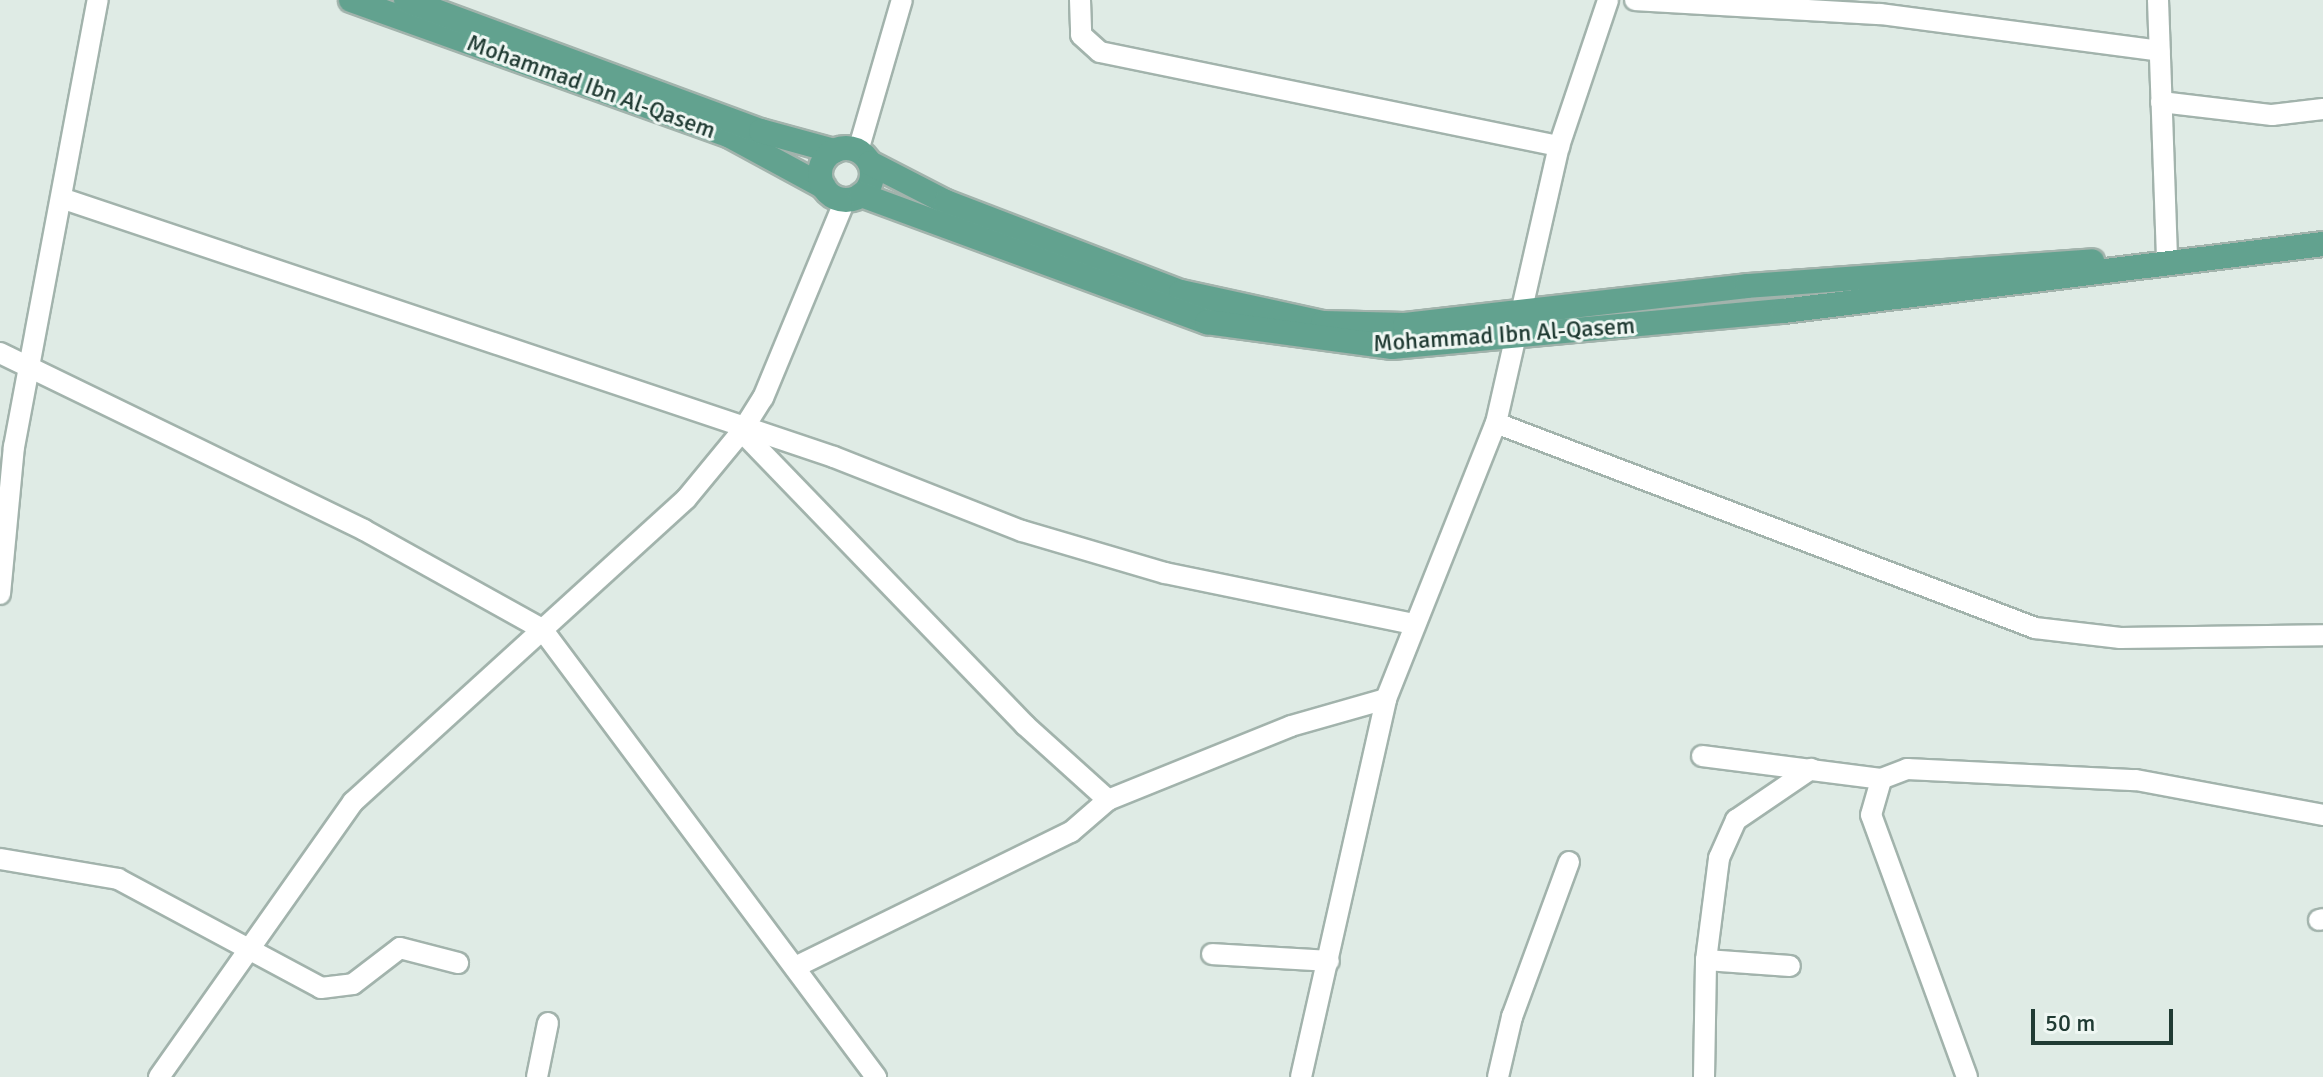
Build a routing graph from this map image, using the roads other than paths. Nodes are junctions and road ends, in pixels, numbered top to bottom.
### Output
1 (98, 0) edge
2 (351, 0) edge
3 (406, 0) edge
4 (902, 0) edge
5 (1080, 0) edge
6 (1608, 0) edge
7 (1635, 0) edge
8 (2158, 0) edge
9 (1882, 7) edge
10 (2160, 51) junction
11 (2161, 102) junction
12 (2323, 109) edge
13 (1559, 146) junction
14 (854, 155) junction
15 (843, 194) junction
16 (64, 199) junction
17 (2323, 244) edge
18 (2167, 261) junction
19 (1521, 311) junction
20 (1515, 337) junction
21 (0, 353) edge
22 (31, 368) junction
23 (1496, 423) junction
24 (742, 431) junction
25 (0, 594) edge
26 (1414, 624) junction
27 (542, 629) junction
28 (2323, 635) edge
29 (1386, 699) junction
30 (1702, 756) dead end
31 (1811, 769) junction
32 (1881, 779) junction
33 (1108, 800) junction
34 (2323, 815) edge
35 (0, 859) edge
36 (1569, 862) dead end
37 (247, 948) junction
38 (1212, 954) dead end
39 (1706, 960) junction
40 (1329, 961) junction
41 (458, 963) dead end
42 (1790, 966) dead end
43 (795, 967) junction
44 (548, 1023) dead end
45 (159, 1077) edge
46 (537, 1077) edge
47 (876, 1077) edge
48 (1301, 1077) edge
49 (1498, 1077) edge
50 (1704, 1077) edge
51 (1967, 1077) edge

1 - 16 street
2 - 15 main road, Mohammad Ibn Al-Qasem
3 - 14 main road, Mohammad Ibn Al-Qasem
4 - 14 street
5 - 13 street
6 - 13 street
7 - 9 street
8 - 10 street
9 - 10 street
10 - 11 street
11 - 12 street
11 - 18 street
13 - 19 street
14 - 15 main road
14 - 15 main road
14 - 19 main road, Mohammad Ibn Al-Qasem
15 - 20 main road, Mohammad Ibn Al-Qasem
15 - 24 street
16 - 22 street
16 - 24 street
17 - 18 main road, Mohammad Ibn Al-Qasem
18 - 19 main road, Mohammad Ibn Al-Qasem
18 - 20 main road, Mohammad Ibn Al-Qasem
19 - 20 street
20 - 23 street
21 - 22 street
22 - 25 street
22 - 27 street
23 - 26 street
23 - 28 street
24 - 26 street
24 - 27 street
24 - 33 street
26 - 29 street
27 - 37 street
27 - 43 street
29 - 33 street
29 - 40 street
30 - 31 street
31 - 32 street
31 - 39 street
32 - 34 street
32 - 51 street
33 - 43 street
35 - 37 street
36 - 49 street
37 - 41 street
37 - 45 street
38 - 40 street
39 - 42 street
39 - 50 street
40 - 48 street
43 - 47 street
44 - 46 street

